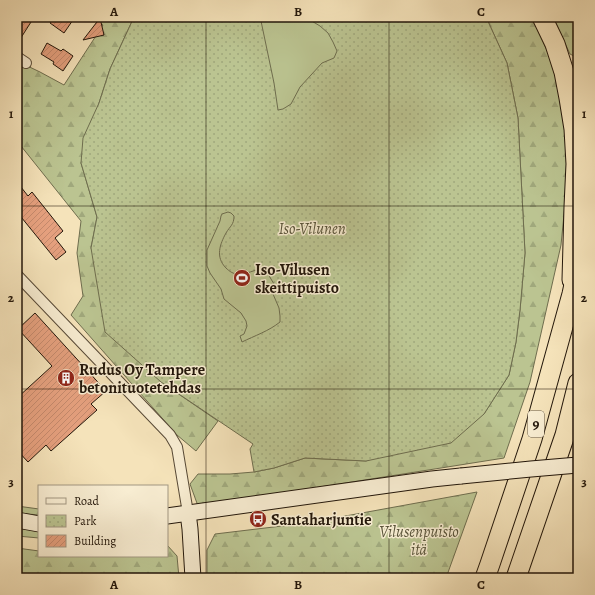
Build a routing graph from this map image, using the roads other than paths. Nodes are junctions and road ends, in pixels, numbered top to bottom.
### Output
1 (542, 17) edge
2 (17, 57) edge
3 (26, 63) dead end
4 (578, 266) edge
5 (17, 275) edge
6 (572, 294) junction
7 (578, 383) edge
8 (578, 465) edge
9 (188, 513) junction
10 (168, 516) edge
11 (17, 520) edge
12 (38, 524) edge
13 (193, 578) edge
14 (485, 578) edge
15 (516, 578) edge

1 - 6 highway
2 - 3 street
4 - 6 highway, 9
5 - 9 street
6 - 14 highway, 9
7 - 15 highway, 9
8 - 9 main road, bridge
9 - 10 main road
9 - 13 main road
11 - 12 main road

